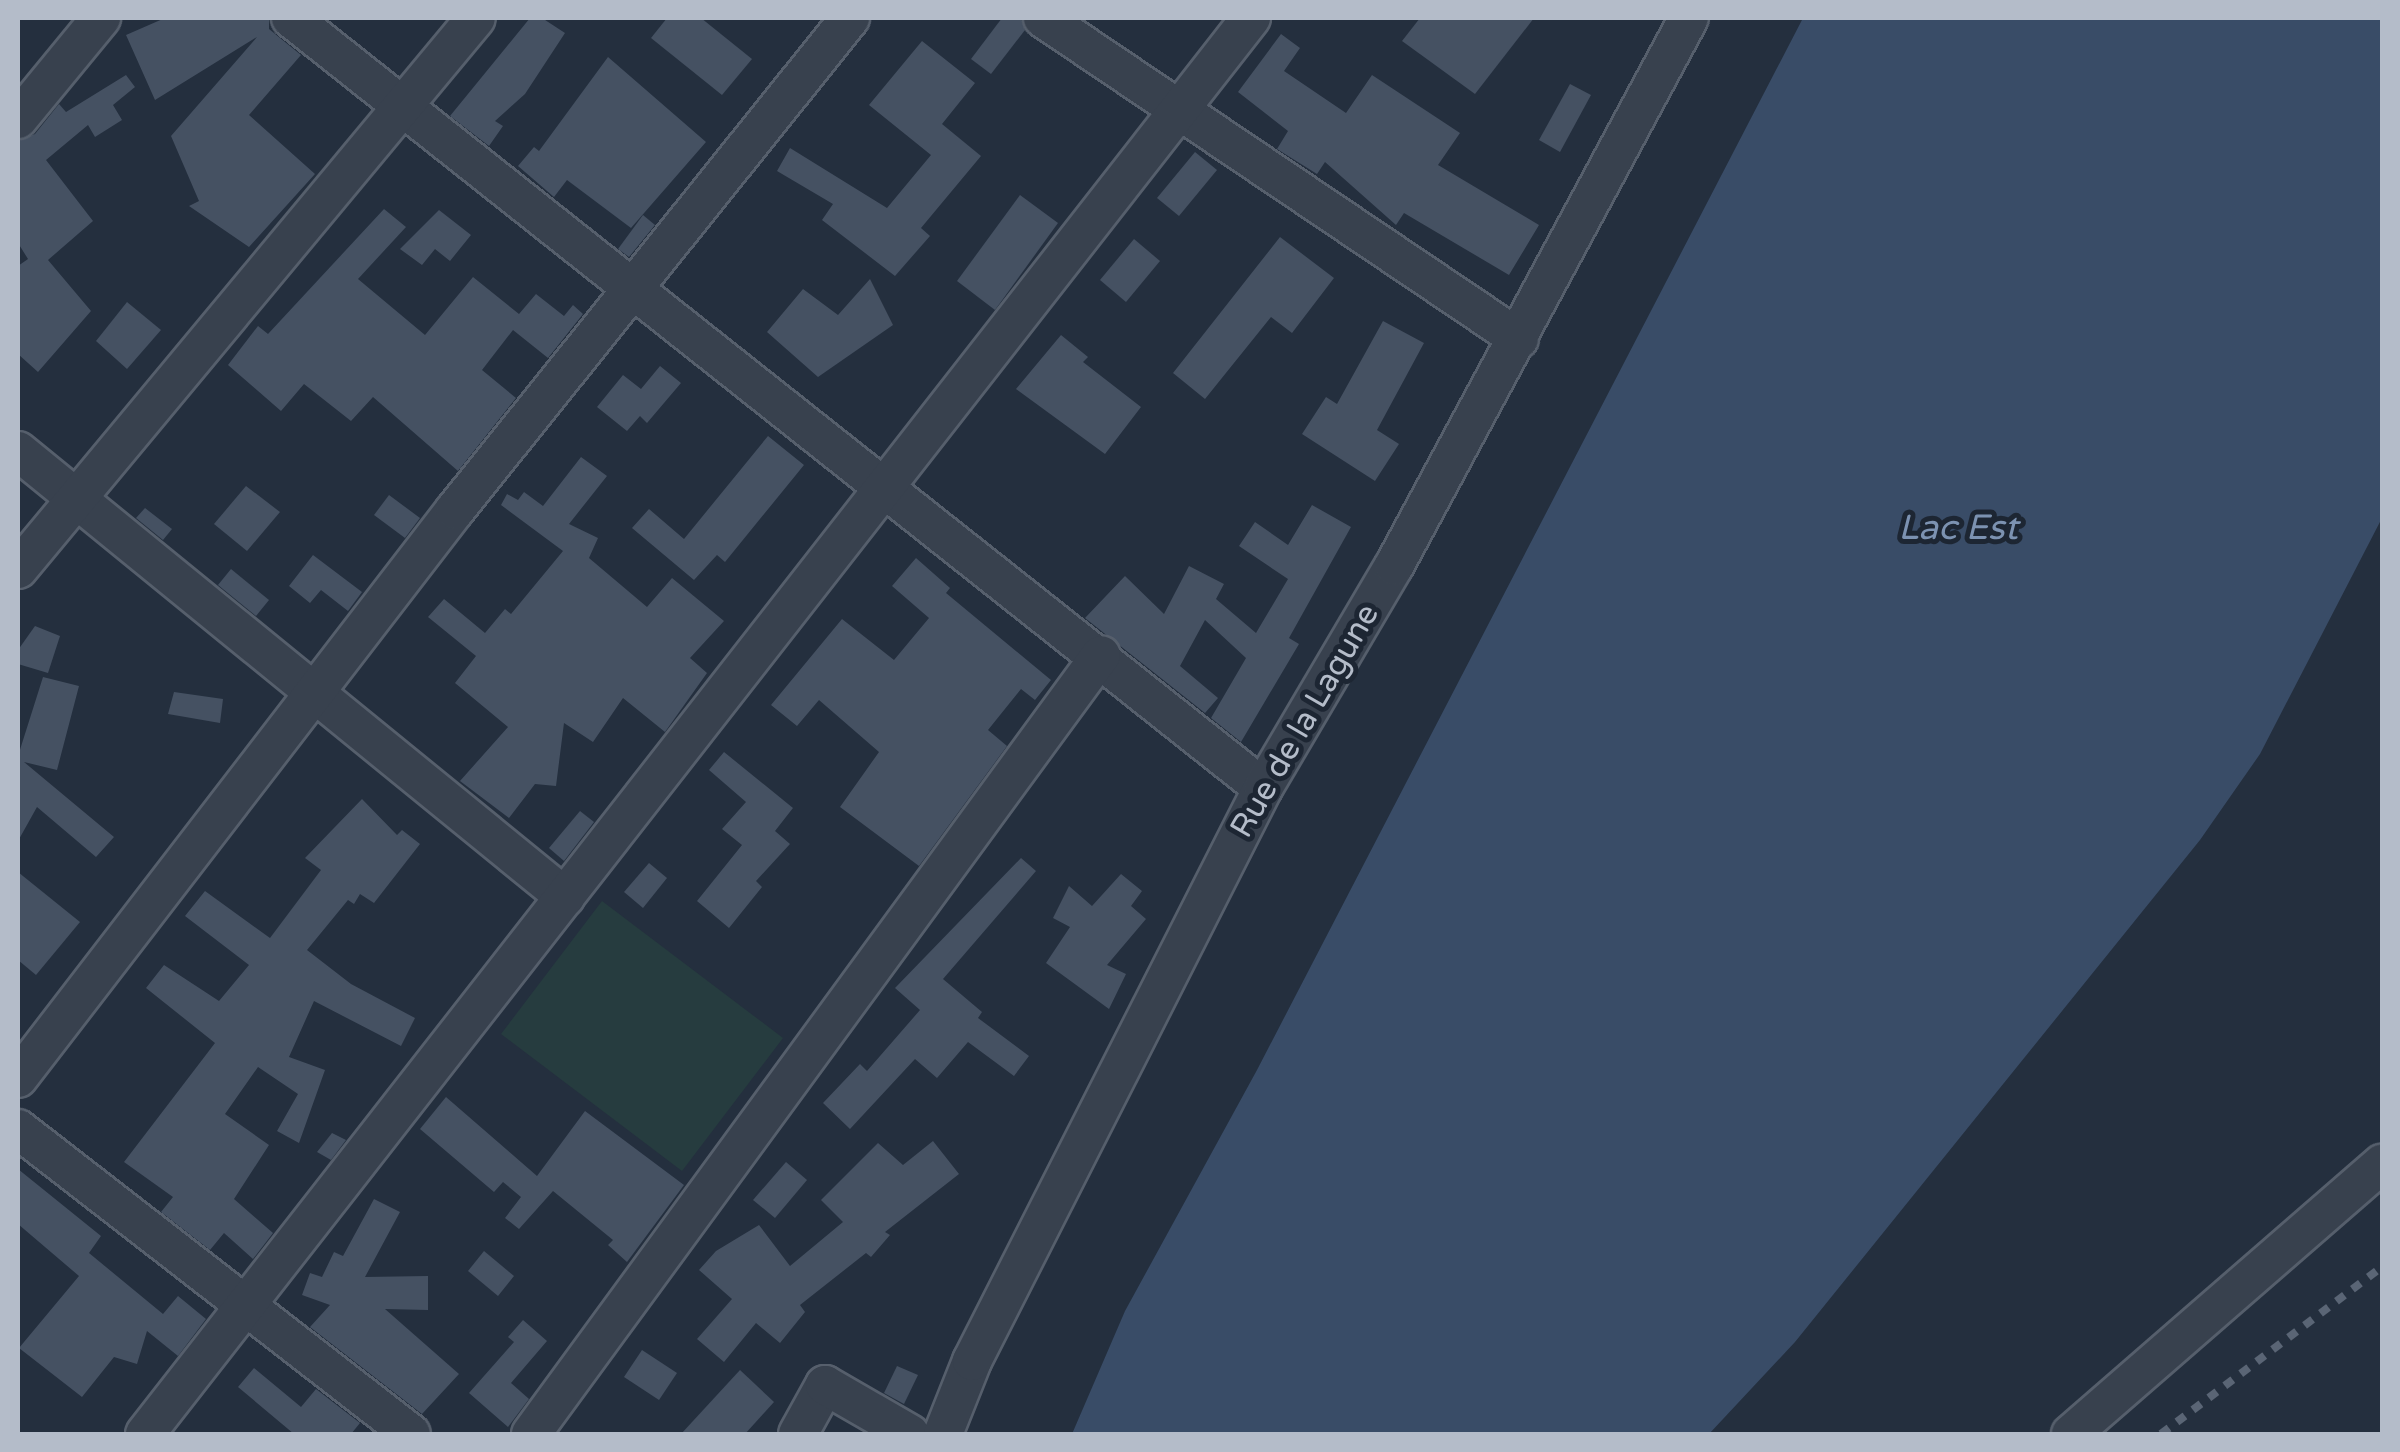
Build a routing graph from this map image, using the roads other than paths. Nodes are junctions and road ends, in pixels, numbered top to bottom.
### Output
1 (101, 18) edge
2 (291, 18) edge
3 (476, 18) edge
4 (850, 18) edge
5 (1043, 18) edge
6 (1251, 18) edge
7 (1688, 18) edge
8 (398, 104) junction
9 (1180, 109) junction
10 (18, 119) edge
11 (633, 288) junction
12 (1519, 339) junction
13 (18, 451) edge
14 (884, 487) junction
15 (74, 496) junction
16 (18, 568) edge
17 (1101, 654) junction
18 (317, 690) junction
19 (1263, 788) junction
20 (565, 896) junction
21 (18, 1078) edge
22 (18, 1129) edge
23 (2382, 1164) edge
24 (244, 1307) junction
25 (146, 1434) edge
26 (411, 1434) edge
27 (531, 1434) edge
28 (798, 1434) edge
29 (910, 1434) edge
30 (943, 1434) edge
31 (2071, 1434) edge

1 - 10 street
2 - 8 street
3 - 8 street
4 - 11 street
5 - 9 street
6 - 9 street
7 - 12 street, Rue de la Lagune
8 - 11 street
8 - 15 street
9 - 12 street
9 - 14 street
11 - 14 street
11 - 18 street
12 - 19 street, Rue de la Lagune
13 - 15 street
14 - 17 street
14 - 20 street
15 - 16 street
15 - 18 street
17 - 19 street
17 - 27 street
18 - 20 street
18 - 21 street
19 - 30 street, Rue de la Lagune
20 - 24 street
22 - 24 street
23 - 31 street
24 - 25 street
24 - 26 street
28 - 29 street

